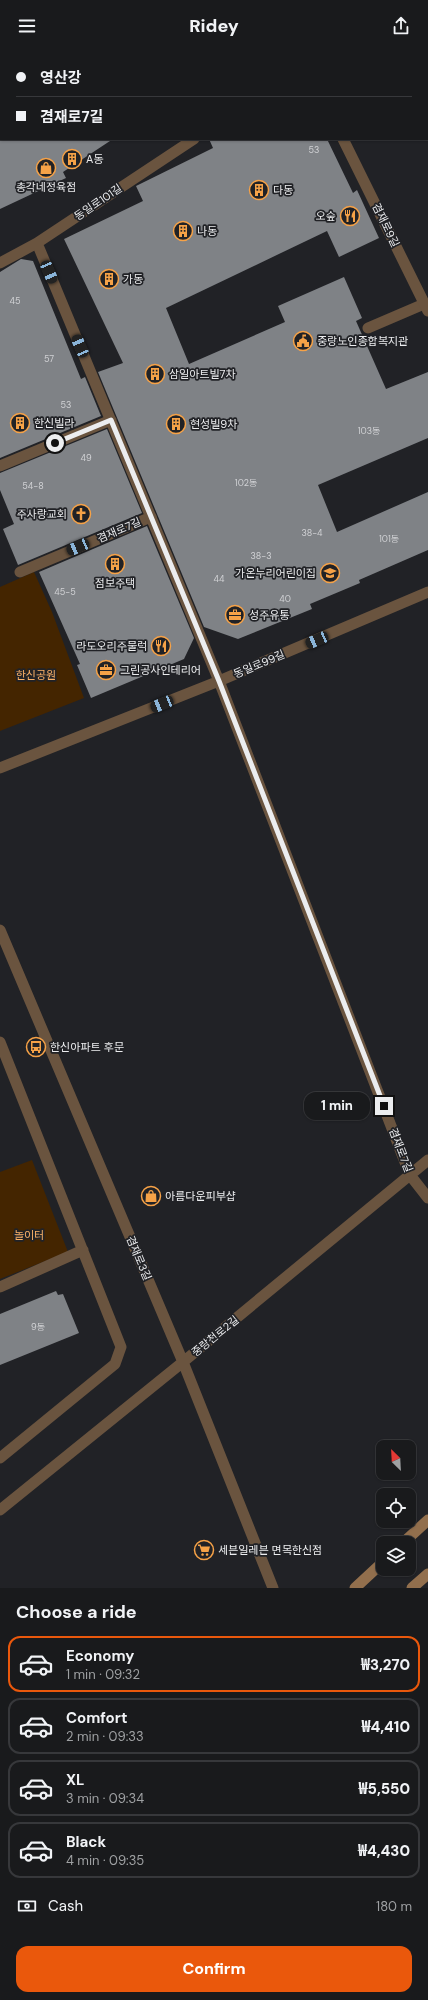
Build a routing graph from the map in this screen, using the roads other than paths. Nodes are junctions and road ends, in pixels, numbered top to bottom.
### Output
1 (192, 140) edge
2 (344, 140) edge
3 (37, 243) junction
4 (0, 263) edge
5 (426, 308) edge
6 (368, 328) dead end
7 (111, 420) junction
8 (0, 466) edge
9 (151, 517) junction
10 (20, 572) dead end
11 (428, 592) edge
12 (219, 681) junction
13 (0, 768) edge
14 (0, 930) edge
15 (0, 1042) edge
16 (428, 1160) edge
17 (410, 1175) junction
18 (428, 1198) edge
19 (83, 1250) junction
20 (0, 1287) edge
21 (183, 1362) junction
22 (0, 1458) edge
23 (0, 1510) edge
24 (428, 1520) edge
25 (411, 1536) edge
26 (376, 1568) edge
27 (428, 1574) edge
28 (273, 1588) edge
29 (354, 1588) edge
30 (412, 1588) edge

1 - 3 street, 동일로101길
2 - 5 street, 겸재로9길
3 - 4 street, 동일로101길
3 - 7 street, 겸재로7길
5 - 6 street
7 - 8 street
7 - 9 street, 겸재로7길
9 - 10 street, 겸재로7길
9 - 12 street, 겸재로7길
11 - 12 street, 동일로99길
12 - 13 street, 동일로99길
12 - 17 street, 겸재로7길
14 - 21 street, 겸재로3길
15 - 19 street
16 - 17 street, 중랑천로2길
17 - 18 street, 겸재로7길
17 - 21 street, 중랑천로2길
19 - 20 street
19 - 22 street
21 - 23 street, 중랑천로2길
21 - 28 street, 겸재로3길
24 - 25 main road
26 - 29 main road
27 - 30 main road

